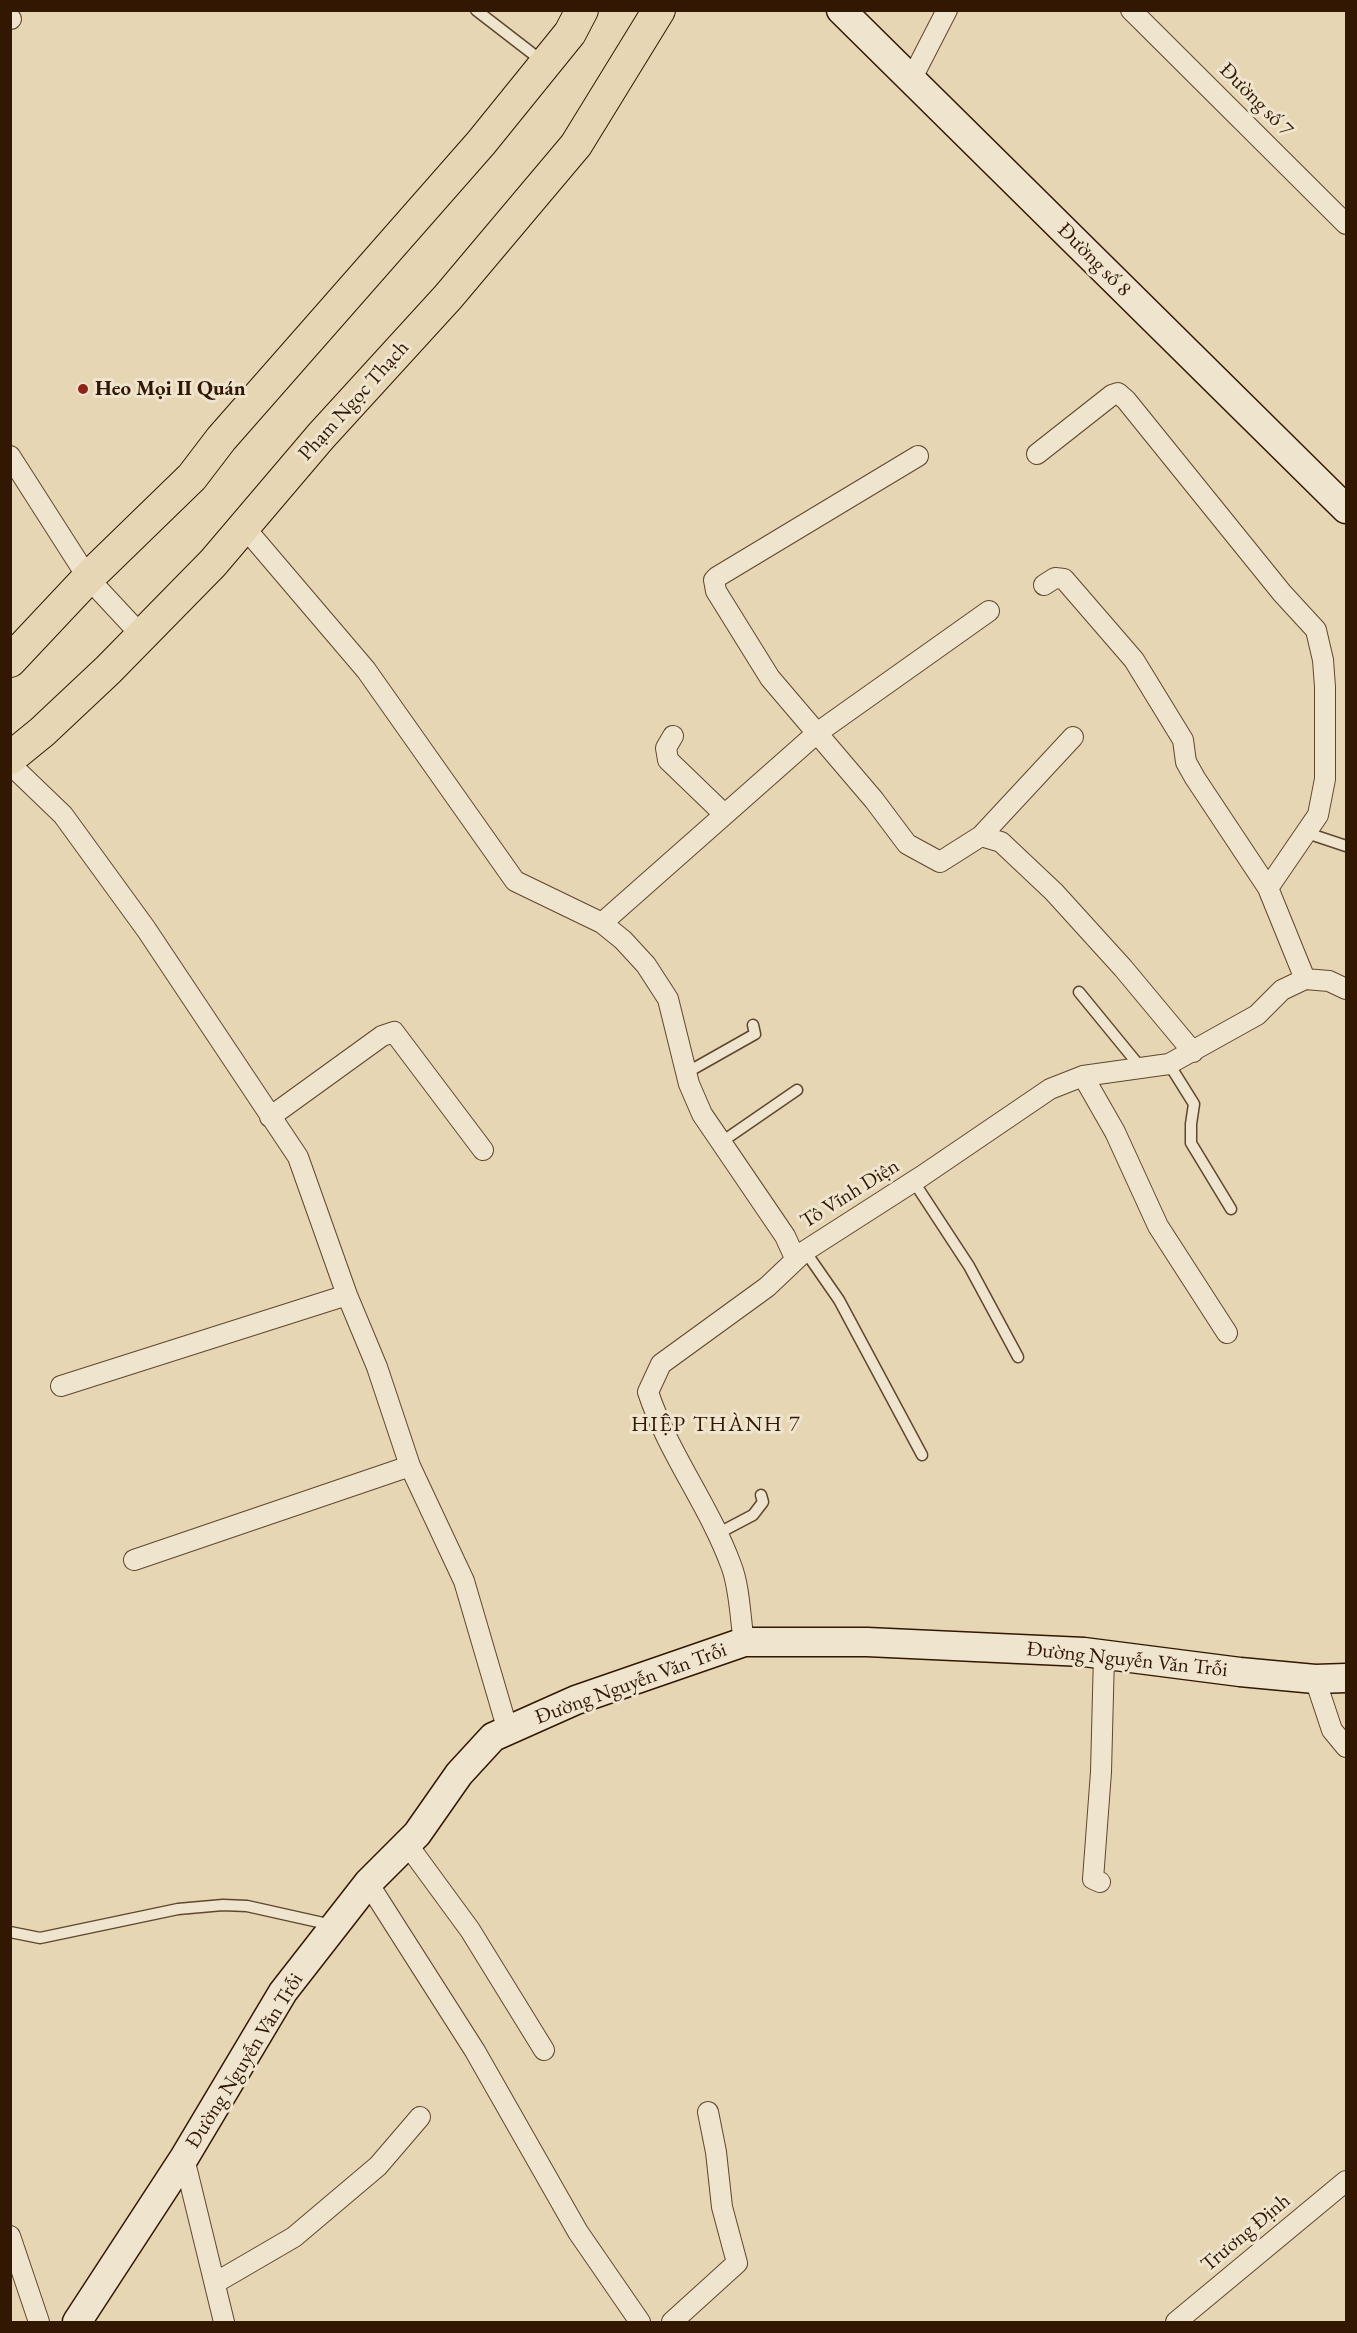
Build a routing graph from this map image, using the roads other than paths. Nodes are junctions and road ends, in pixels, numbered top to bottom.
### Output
1 (476, 10) edge
2 (582, 10) edge
3 (658, 10) edge
4 (841, 10) edge
5 (947, 10) edge
6 (1131, 10) edge
7 (545, 64) junction
8 (911, 80) junction
9 (1347, 224) edge
10 (1037, 454) dead end
11 (10, 456) edge
12 (918, 456) dead end
13 (1347, 510) edge
14 (244, 528) junction
15 (88, 578) junction
16 (1044, 585) dead end
17 (989, 611) dead end
18 (142, 636) junction
19 (10, 662) edge
20 (817, 733) junction
21 (673, 736) dead end
22 (1073, 737) dead end
23 (10, 758) edge
24 (10, 764) edge
25 (724, 814) junction
26 (1307, 833) junction
27 (981, 836) junction
28 (1347, 846) edge
29 (1268, 888) junction
30 (602, 924) junction
31 (1305, 979) junction
32 (1347, 989) edge
33 (1079, 992) dead end
34 (753, 1025) dead end
35 (1193, 1052) junction
36 (1169, 1064) junction
37 (1143, 1069) junction
38 (686, 1073) junction
39 (1083, 1076) junction
40 (797, 1090) dead end
41 (270, 1117) junction
42 (720, 1143) junction
43 (483, 1150) dead end
44 (914, 1182) junction
45 (1231, 1209) dead end
46 (800, 1255) junction
47 (347, 1295) junction
48 (1227, 1333) dead end
49 (1018, 1357) dead end
50 (61, 1386) dead end
51 (922, 1455) dead end
52 (410, 1466) junction
53 (761, 1495) dead end
54 (717, 1534) junction
55 (134, 1560) dead end
56 (744, 1642) junction
57 (1104, 1655) junction
58 (1347, 1678) edge
59 (1315, 1679) junction
60 (508, 1731) junction
61 (1347, 1747) edge
62 (407, 1844) junction
63 (1100, 1882) dead end
64 (368, 1883) junction
65 (335, 1926) junction
66 (10, 1932) edge
67 (544, 2050) dead end
68 (708, 2112) dead end
69 (420, 2117) dead end
70 (184, 2158) junction
71 (1347, 2181) edge
72 (10, 2236) edge
73 (215, 2283) junction
74 (39, 2322) edge
75 (77, 2322) edge
76 (224, 2322) edge
77 (640, 2322) edge
78 (672, 2322) edge
79 (1176, 2322) edge

1 - 7 lane
2 - 7 main road
3 - 14 main road, Phạm Ngọc Thạch
4 - 8 street, Đường số 8
5 - 8 street
6 - 9 street, Đường số 7
7 - 15 main road
8 - 13 street, Đường số 8
10 - 26 street
11 - 15 street
12 - 20 street
14 - 18 main road, Phạm Ngọc Thạch
14 - 30 street
15 - 18 street
15 - 19 main road
16 - 29 street
17 - 20 street
18 - 23 main road, Phạm Ngọc Thạch
20 - 25 street
20 - 27 street
21 - 25 street
22 - 27 street
24 - 41 street
25 - 30 street
26 - 28 lane
26 - 29 street
27 - 35 street
29 - 31 street
30 - 38 street
31 - 32 street
31 - 35 street, Tô Vĩnh Diện
33 - 37 lane
34 - 38 lane
35 - 36 street, Tô Vĩnh Diện
36 - 37 street, Tô Vĩnh Diện
36 - 45 lane
37 - 39 street, Tô Vĩnh Diện
38 - 42 street
39 - 44 street, Tô Vĩnh Diện
39 - 48 street
40 - 42 lane
41 - 43 street
41 - 47 street
42 - 46 street
44 - 46 street, Tô Vĩnh Diện
44 - 49 lane
46 - 51 lane
46 - 54 street, Tô Vĩnh Diện
47 - 50 street
47 - 52 street
52 - 55 street
52 - 60 street
53 - 54 lane
54 - 56 street, Tô Vĩnh Diện
56 - 57 street, Đường Nguyễn Văn Trỗi
56 - 60 street, Đường Nguyễn Văn Trỗi
57 - 59 street, Đường Nguyễn Văn Trỗi
57 - 63 street
58 - 59 street, Đường Nguyễn Văn Trỗi
59 - 61 street
60 - 62 street, Đường Nguyễn Văn Trỗi
62 - 64 street, Đường Nguyễn Văn Trỗi
62 - 67 street
64 - 65 street, Đường Nguyễn Văn Trỗi
64 - 77 street
65 - 66 lane
65 - 70 street, Đường Nguyễn Văn Trỗi
68 - 78 street
69 - 73 street
70 - 73 street
70 - 75 street, Đường Nguyễn Văn Trỗi
71 - 79 street, Trương Định
72 - 74 street
73 - 76 street

